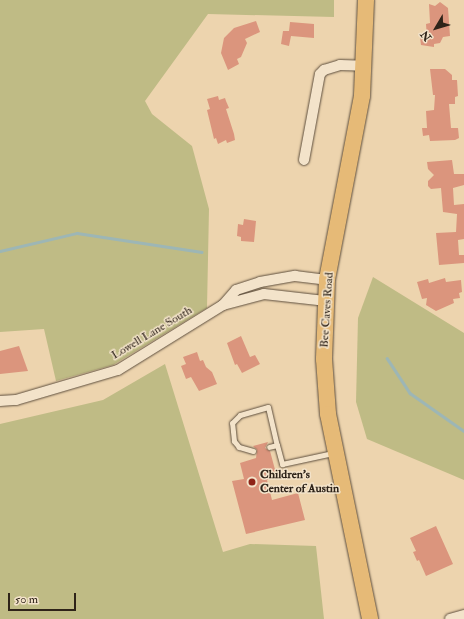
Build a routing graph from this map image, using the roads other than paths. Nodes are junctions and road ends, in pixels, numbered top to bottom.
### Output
1 (366, 0) edge
2 (364, 66) junction
3 (304, 160) dead end
4 (327, 280) junction
5 (325, 301) junction
6 (223, 305) junction
7 (0, 401) edge
8 (276, 445) junction
9 (269, 447) dead end
10 (253, 451) dead end
11 (336, 452) junction
12 (464, 615) edge
13 (370, 619) edge
14 (450, 619) edge

1 - 2 main road, Bee Caves Road
2 - 3 street
2 - 4 main road, Bee Caves Road
4 - 5 main road, Bee Caves Road
4 - 6 street, Lowell Lane South
5 - 6 street, Lowell Lane South
5 - 11 main road, Bee Caves Road
6 - 7 street, Lowell Lane South
8 - 9 lane
8 - 10 lane
8 - 11 lane
11 - 13 main road, Bee Caves Road
12 - 14 street

